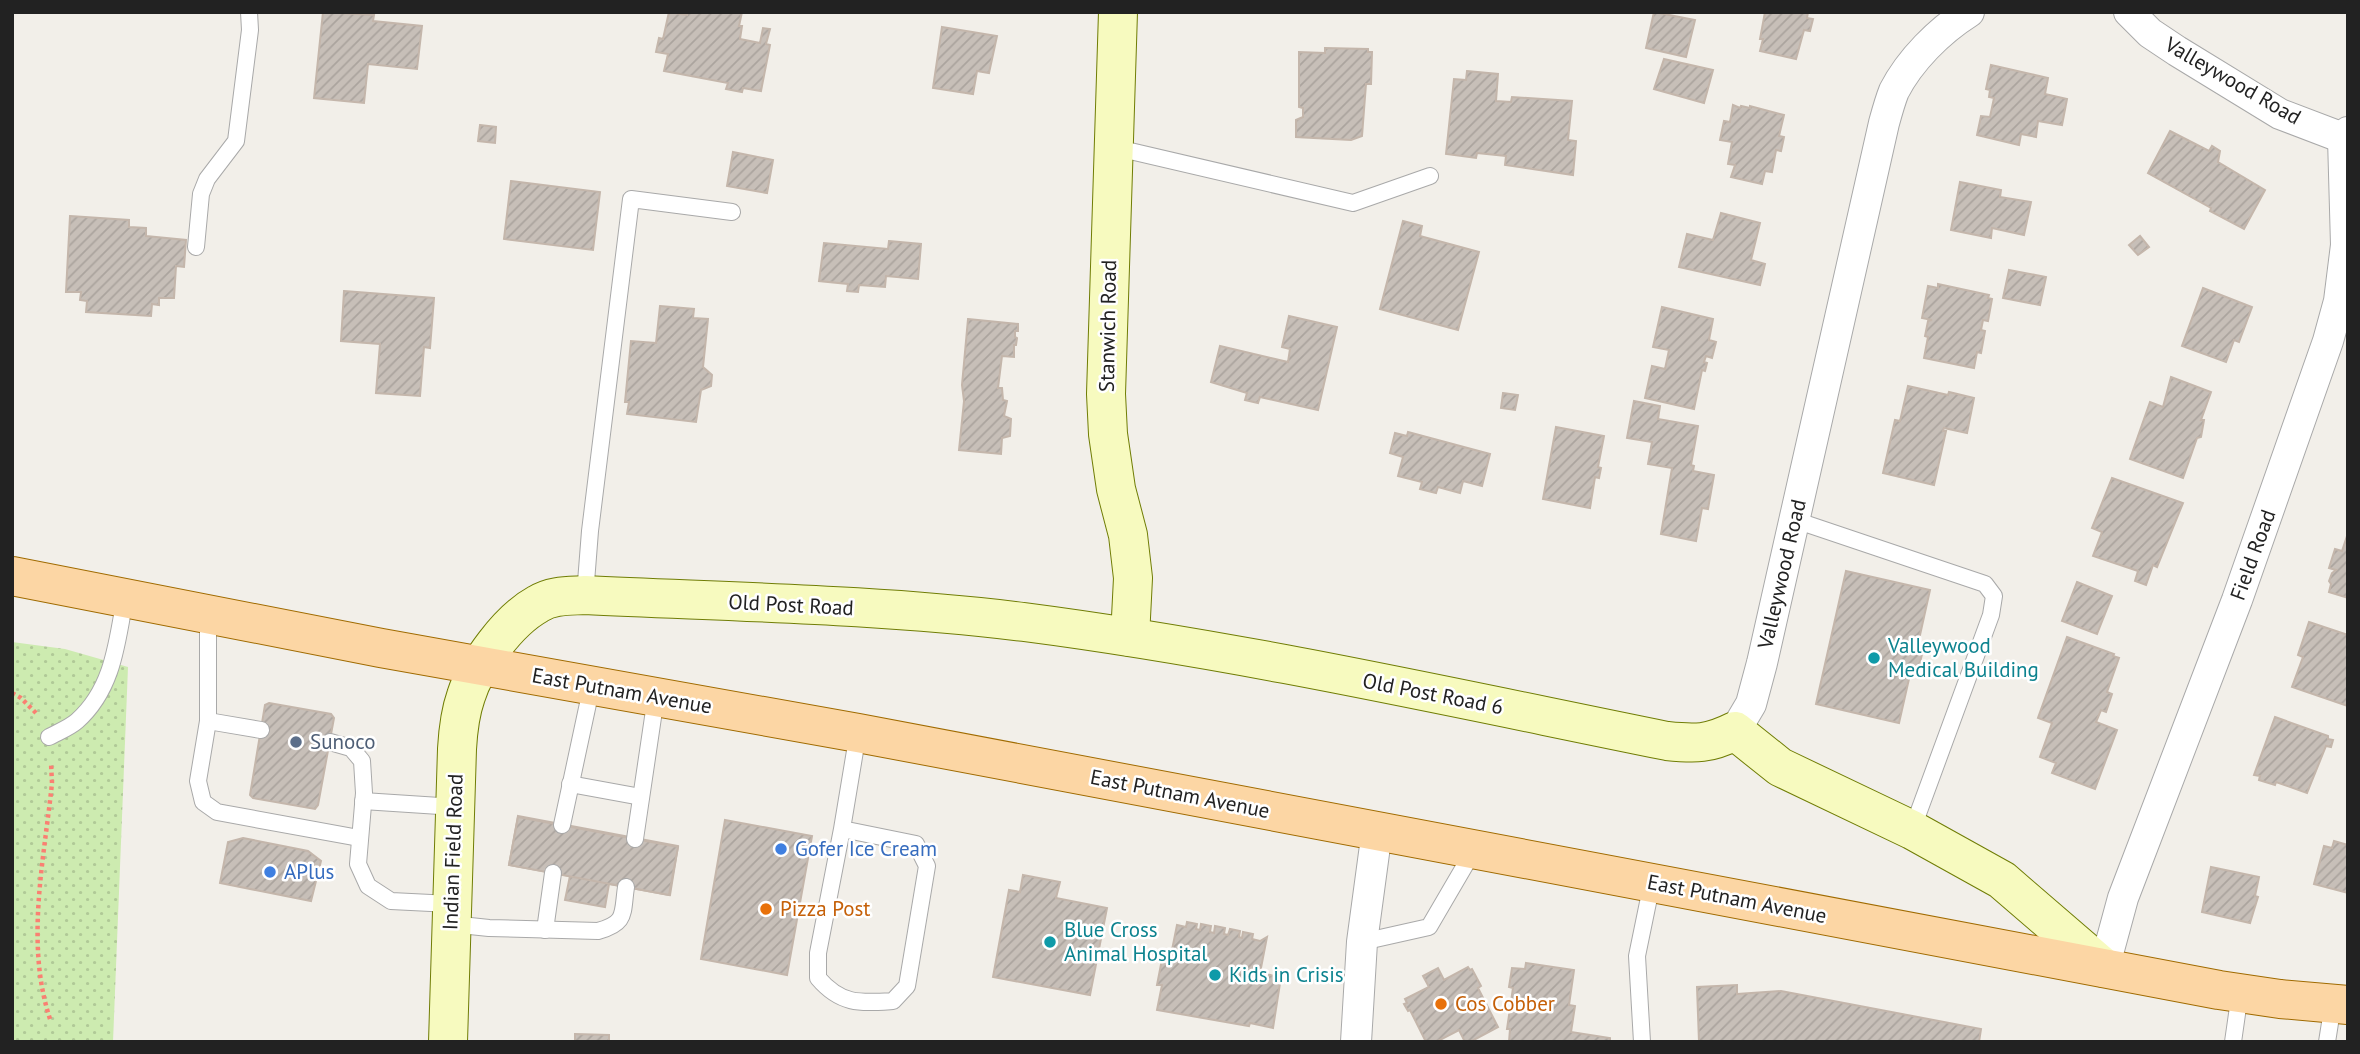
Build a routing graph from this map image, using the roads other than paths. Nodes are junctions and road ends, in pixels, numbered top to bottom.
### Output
1 (249, 12) edge
2 (1118, 12) edge
3 (1969, 12) edge
4 (2129, 12) edge
5 (2345, 135) edge
6 (1113, 147) junction
7 (1430, 176) dead end
8 (732, 212) dead end
9 (196, 247) dead end
10 (1795, 520) junction
11 (12, 576) edge
12 (585, 595) junction
13 (125, 598) junction
14 (208, 613) junction
15 (1130, 637) junction
16 (481, 666) junction
17 (592, 685) junction
18 (656, 697) junction
19 (208, 720) junction
20 (261, 730) dead end
21 (1735, 731) junction
22 (858, 733) junction
23 (49, 737) road end
24 (330, 742) dead end
25 (570, 784) junction
26 (641, 797) junction
27 (363, 801) junction
28 (455, 807) junction
29 (562, 825) dead end
30 (842, 829) junction
31 (1912, 830) junction
32 (1377, 831) junction
33 (359, 838) junction
34 (635, 839) dead end
35 (1475, 849) junction
36 (553, 873) dead end
37 (1652, 883) junction
38 (626, 887) dead end
39 (451, 914) junction
40 (545, 930) junction
41 (1362, 942) junction
42 (2104, 968) junction
43 (2240, 993) junction
44 (2340, 1004) edge
45 (447, 1042) edge
46 (1356, 1042) edge
47 (1642, 1042) edge
48 (2234, 1042) edge
49 (2327, 1042) edge

1 - 9 lane
2 - 6 street, Stanwich Road
3 - 10 street, Valleywood Road
4 - 5 street, Valleywood Road
5 - 42 street, Field Road
6 - 7 lane
6 - 15 street, Stanwich Road
8 - 12 lane
10 - 21 street, Valleywood Road
10 - 31 lane
11 - 13 main road, East Putnam Avenue
12 - 15 street, Old Post Road
12 - 16 street, Old Post Road
13 - 14 main road, East Putnam Avenue
13 - 23 lane
14 - 16 main road, East Putnam Avenue
14 - 19 lane
15 - 21 street, Old Post Road 6
16 - 17 main road, East Putnam Avenue
16 - 28 street, Indian Field Road
17 - 18 main road, East Putnam Avenue
17 - 25 lane
18 - 22 main road, East Putnam Avenue
18 - 26 lane
19 - 20 lane
19 - 33 lane
21 - 31 street
22 - 30 lane
22 - 32 main road, East Putnam Avenue
24 - 27 lane
25 - 26 lane
25 - 29 lane
26 - 34 lane
27 - 28 lane
27 - 33 lane
28 - 39 street, Indian Field Road
30 - 30 lane
31 - 42 street
32 - 35 main road, East Putnam Avenue
32 - 41 street
33 - 39 lane
35 - 37 main road, East Putnam Avenue
35 - 41 lane
36 - 40 lane
37 - 42 main road, East Putnam Avenue
37 - 47 lane
38 - 40 lane
39 - 40 lane
39 - 45 street, Indian Field Road
41 - 46 street
42 - 43 main road, East Putnam Avenue
43 - 44 main road, East Putnam Avenue
43 - 48 lane
44 - 49 lane

